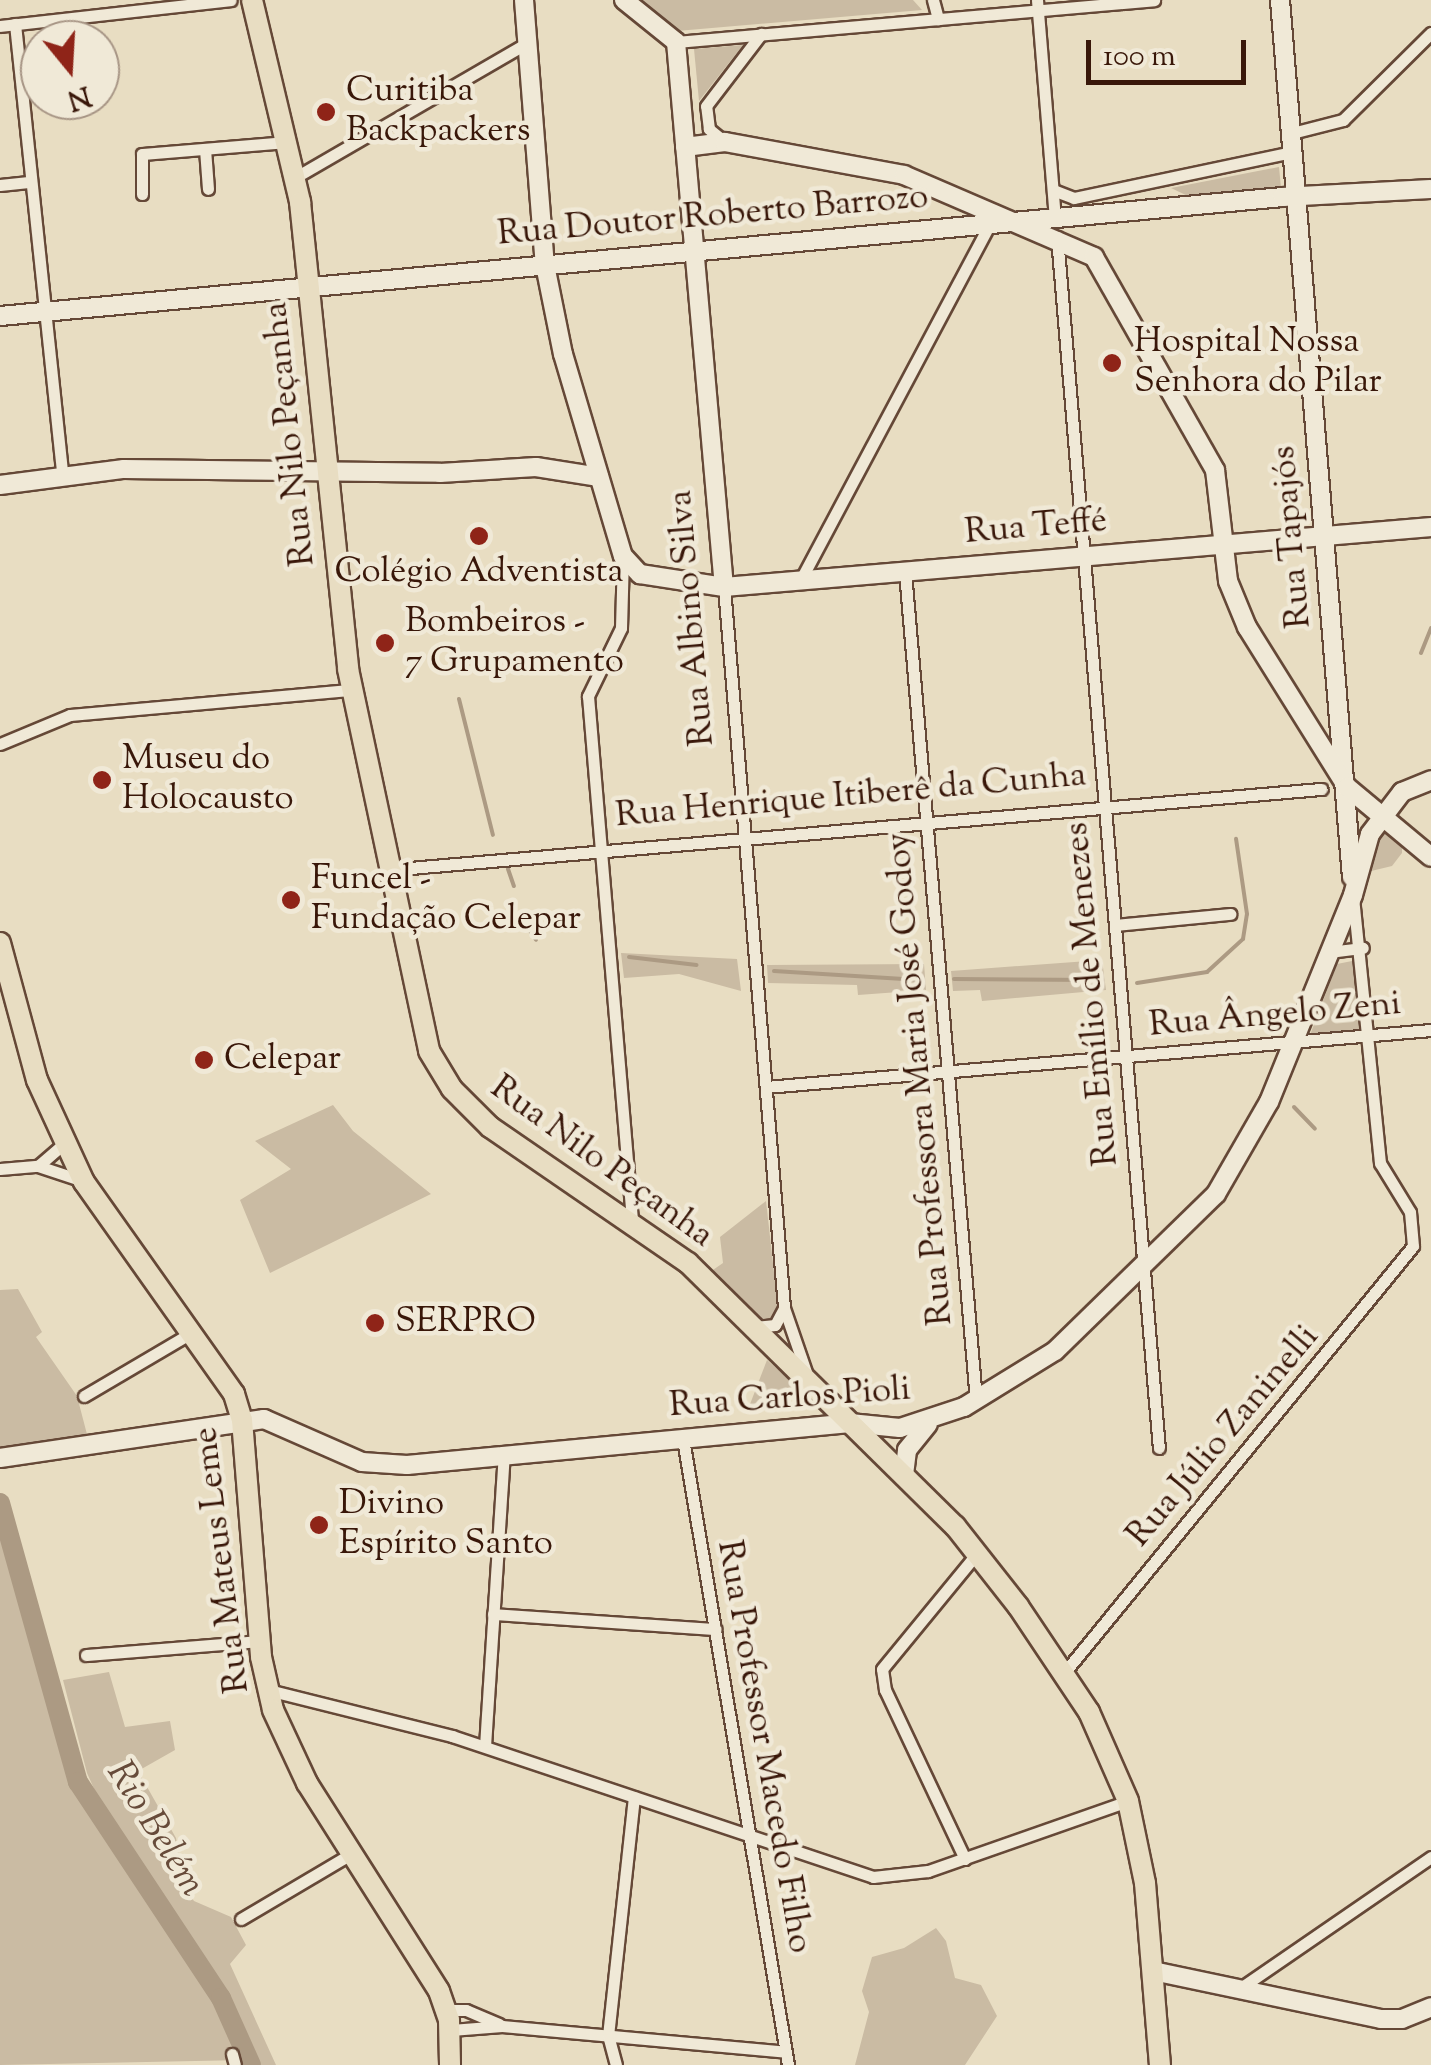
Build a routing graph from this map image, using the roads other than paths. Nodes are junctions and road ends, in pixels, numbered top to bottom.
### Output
1 (231, 0) edge
2 (252, 0) edge
3 (524, 0) edge
4 (624, 0) edge
5 (933, 0) edge
6 (1154, 0) edge
7 (1280, 0) edge
8 (1037, 5) edge
9 (938, 19) junction
10 (16, 24) junction
11 (0, 26) edge
12 (1431, 33) edge
13 (761, 34) junction
14 (676, 42) junction
15 (527, 43) junction
16 (288, 142) junction
17 (726, 142) junction
18 (1292, 142) junction
19 (685, 147) junction
20 (205, 148) junction
21 (296, 177) junction
22 (31, 182) junction
23 (0, 186) edge
24 (208, 189) dead end
25 (1431, 189) edge
26 (1053, 190) junction
27 (142, 194) dead end
28 (1297, 200) junction
29 (987, 216) junction
30 (1056, 227) junction
31 (694, 252) junction
32 (545, 265) junction
33 (309, 287) junction
34 (45, 312) junction
35 (0, 316) edge
36 (591, 452) junction
37 (536, 467) junction
38 (326, 468) junction
39 (62, 473) junction
40 (599, 477) junction
41 (0, 485) edge
42 (1431, 527) edge
43 (1326, 536) junction
44 (1223, 544) junction
45 (624, 556) junction
46 (1084, 556) junction
47 (905, 572) junction
48 (647, 576) junction
49 (800, 581) junction
50 (724, 587) junction
51 (626, 600) junction
52 (352, 690) junction
53 (1340, 712) junction
54 (1306, 722) junction
55 (0, 744) edge
56 (1431, 780) edge
57 (1346, 787) junction
58 (1321, 789) dead end
59 (1105, 808) junction
60 (1381, 816) junction
61 (926, 823) junction
62 (745, 839) junction
63 (600, 851) junction
64 (1431, 857) edge
65 (387, 870) junction
66 (1353, 895) junction
67 (1230, 914) dead end
68 (1115, 925) junction
69 (0, 944) edge
70 (1363, 948) junction
71 (1329, 952) junction
72 (1431, 1030) edge
73 (1370, 1035) junction
74 (1294, 1042) junction
75 (1126, 1056) junction
76 (948, 1072) junction
77 (766, 1088) junction
78 (64, 1143) junction
79 (38, 1166) junction
80 (0, 1170) edge
81 (84, 1182) junction
82 (632, 1220) junction
83 (1414, 1230) joint
84 (1144, 1270) junction
85 (784, 1308) junction
86 (754, 1327) junction
87 (192, 1333) junction
88 (809, 1381) junction
89 (84, 1396) dead end
90 (976, 1402) junction
91 (242, 1420) junction
92 (932, 1420) junction
93 (850, 1423) junction
94 (683, 1439) junction
95 (1159, 1448) dead end
96 (504, 1456) junction
97 (0, 1458) edge
98 (904, 1475) junction
99 (978, 1552) junction
100 (494, 1614) junction
101 (715, 1630) junction
102 (260, 1641) junction
103 (86, 1655) dead end
104 (1064, 1673) junction
105 (268, 1690) junction
106 (485, 1746) junction
107 (634, 1797) junction
108 (1128, 1800) junction
109 (750, 1837) junction
110 (351, 1854) junction
111 (1431, 1857) edge
112 (965, 1859) junction
113 (242, 1919) dead end
114 (1153, 1971) junction
115 (1239, 1989) junction
116 (1431, 2007) edge
117 (449, 2020) junction
118 (502, 2026) junction
119 (608, 2036) junction
120 (787, 2058) edge
121 (450, 2065) edge
122 (616, 2065) edge
123 (1160, 2065) edge

1 - 10 street
2 - 16 main road, Rua Nilo Peçanha
3 - 15 main road
4 - 14 main road
5 - 9 street
6 - 8 street
7 - 18 main road, Rua Tapajós
8 - 9 street
8 - 26 street, Rua Emílio de Menezes
9 - 13 street
10 - 11 street
10 - 22 street
12 - 18 street
13 - 14 street
13 - 17 street
14 - 19 main road, Rua Albino Silva
15 - 21 street
15 - 32 main road
16 - 20 street
16 - 21 main road, Rua Nilo Peçanha
17 - 19 main road
17 - 29 main road
18 - 26 street
18 - 28 main road, Rua Tapajós
19 - 31 main road, Rua Albino Silva
20 - 24 street
20 - 27 street
21 - 33 main road, Rua Nilo Peçanha
22 - 23 street
22 - 34 street
25 - 28 main road
26 - 30 street, Rua Emílio de Menezes
28 - 30 main road
28 - 43 main road, Rua Tapajós
29 - 30 main road, Rua Doutor Roberto Barrozo
29 - 31 main road, Rua Doutor Roberto Barrozo
29 - 49 street
30 - 44 main road
30 - 46 street, Rua Emílio de Menezes
31 - 32 main road, Rua Doutor Roberto Barrozo
31 - 50 main road, Rua Albino Silva
32 - 33 main road, Rua Doutor Roberto Barrozo
32 - 36 main road
33 - 34 main road, Rua Doutor Roberto Barrozo
33 - 38 main road, Rua Nilo Peçanha
34 - 35 main road, Rua Doutor Roberto Barrozo
34 - 39 street
36 - 37 main road
36 - 40 main road
37 - 38 main road
37 - 40 main road
38 - 39 main road
38 - 52 main road, Rua Nilo Peçanha
39 - 41 main road
40 - 45 main road
42 - 43 main road, Rua Teffé
43 - 44 main road, Rua Teffé
43 - 53 main road, Rua Tapajós
44 - 46 main road, Rua Teffé
44 - 54 main road
45 - 48 main road
45 - 51 street
46 - 47 main road, Rua Teffé
46 - 59 street, Rua Emílio de Menezes
47 - 49 main road, Rua Teffé
47 - 61 street, Rua Professora Maria José Godoy
48 - 50 main road, Rua Teffé
48 - 51 street
49 - 50 main road, Rua Teffé
50 - 62 street, Rua Albino Silva
51 - 63 street
52 - 55 street
52 - 65 main road, Rua Nilo Peçanha
53 - 54 main road
53 - 57 main road, Rua Tapajós
54 - 57 main road
56 - 60 main road
57 - 60 main road
57 - 66 main road, Rua Tapajós
58 - 59 street, Rua Henrique Itiberê da Cunha
59 - 61 street, Rua Henrique Itiberê da Cunha
59 - 68 street, Rua Emílio de Menezes
60 - 64 main road
60 - 66 main road, Rua Carlos Pioli
61 - 62 street, Rua Henrique Itiberê da Cunha
61 - 76 street, Rua Professora Maria José Godoy
62 - 63 street, Rua Henrique Itiberê da Cunha
62 - 77 street, Rua Albino Silva
63 - 65 street, Rua Henrique Itiberê da Cunha
63 - 82 street
65 - 82 main road, Rua Nilo Peçanha
66 - 70 street, Rua Tapajós
66 - 71 main road, Rua Carlos Pioli
67 - 68 street
68 - 75 street, Rua Emílio de Menezes
69 - 78 main road, Rua Mateus Leme
70 - 71 street
70 - 73 street, Rua Tapajós
71 - 74 main road, Rua Carlos Pioli
72 - 73 street, Rua Ângelo Zeni
73 - 74 street, Rua Ângelo Zeni
73 - 83 street, Rua Tapajós
74 - 75 street, Rua Ângelo Zeni
74 - 84 main road, Rua Carlos Pioli
75 - 76 street, Rua Ângelo Zeni
75 - 84 street, Rua Emílio de Menezes
76 - 77 street, Rua Ângelo Zeni
76 - 90 street, Rua Professora Maria José Godoy
77 - 85 street, Rua Albino Silva
78 - 79 street
78 - 81 main road, Rua Mateus Leme
79 - 80 street
79 - 81 street
81 - 87 main road, Rua Mateus Leme
82 - 86 main road, Rua Nilo Peçanha
83 - 104 street, Rua Júlio Zaninelli
84 - 90 main road, Rua Carlos Pioli
84 - 95 street, Rua Emílio de Menezes
85 - 86 street
85 - 88 street, Rua Albino Silva
86 - 88 main road, Rua Nilo Peçanha
87 - 89 street
87 - 91 main road, Rua Mateus Leme
88 - 93 main road, Rua Nilo Peçanha
90 - 92 main road, Rua Carlos Pioli
91 - 96 main road, Rua Carlos Pioli
91 - 97 main road, Rua Carlos Pioli
91 - 102 main road, Rua Mateus Leme
92 - 93 main road, Rua Carlos Pioli
92 - 98 main road
93 - 94 main road, Rua Carlos Pioli
93 - 98 main road, Rua Nilo Peçanha
94 - 96 main road, Rua Carlos Pioli
94 - 101 street, Rua Professor Macedo Filho
96 - 100 street
98 - 99 main road, Rua Nilo Peçanha
99 - 104 main road, Rua Nilo Peçanha
99 - 112 street
100 - 101 street
100 - 106 street
101 - 109 street, Rua Professor Macedo Filho
102 - 103 street
102 - 105 main road, Rua Mateus Leme
104 - 108 main road, Rua Nilo Peçanha
105 - 106 street
105 - 110 main road, Rua Mateus Leme
106 - 107 street
107 - 109 street
107 - 119 street
108 - 112 street
108 - 114 main road, Rua Nilo Peçanha
109 - 112 street
109 - 120 street, Rua Professor Macedo Filho
110 - 113 street
110 - 117 main road, Rua Mateus Leme
111 - 115 street
114 - 115 main road
114 - 123 main road, Rua Nilo Peçanha
115 - 116 main road
117 - 118 street
117 - 118 street
117 - 121 main road
118 - 119 street
119 - 120 street
119 - 122 street

